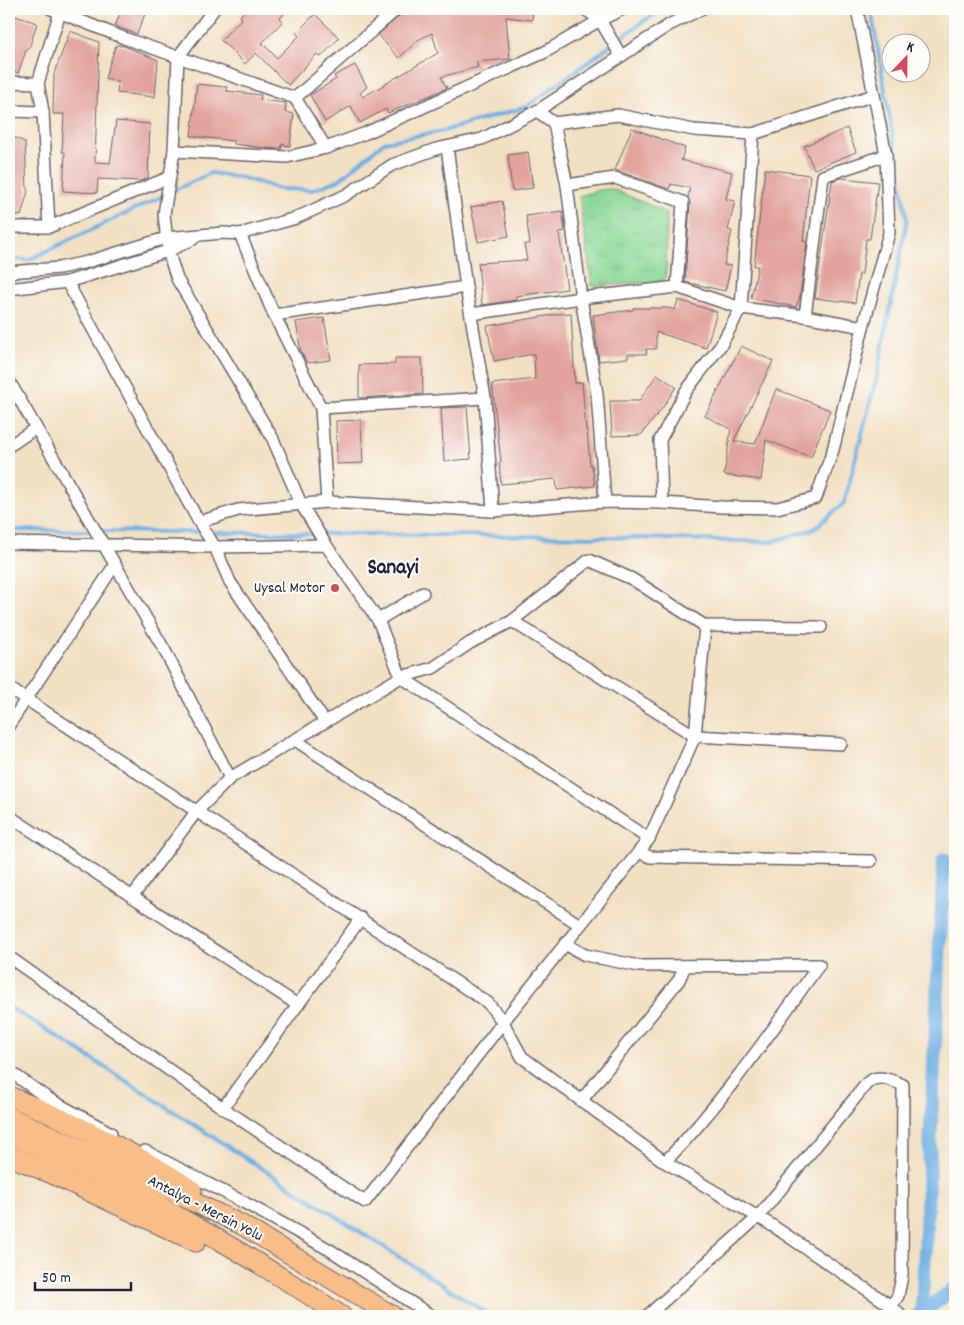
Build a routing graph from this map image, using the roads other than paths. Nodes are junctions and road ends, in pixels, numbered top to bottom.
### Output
1 (214, 9) edge
2 (397, 9) edge
3 (585, 9) edge
4 (623, 9) edge
5 (701, 9) edge
6 (857, 9) edge
7 (57, 10) edge
8 (600, 20) junction
9 (619, 52) junction
10 (178, 57) junction
11 (9, 82) edge
12 (38, 83) junction
13 (874, 95) junction
14 (295, 98) junction
15 (9, 110) edge
16 (537, 111) junction
17 (43, 112) junction
18 (554, 123) junction
19 (753, 134) junction
20 (447, 146) junction
21 (326, 148) junction
22 (174, 151) junction
23 (886, 155) junction
24 (169, 180) junction
25 (567, 185) junction
26 (9, 227) edge
27 (49, 227) junction
28 (240, 234) junction
29 (202, 235) junction
30 (166, 238) junction
31 (168, 251) junction
32 (9, 272) edge
33 (67, 282) junction
34 (466, 287) junction
35 (677, 287) junction
36 (9, 289) edge
37 (581, 298) junction
38 (741, 308) junction
39 (274, 314) junction
40 (471, 314) junction
41 (805, 316) junction
42 (863, 326) junction
43 (9, 381) edge
44 (485, 398) junction
45 (320, 408) junction
46 (36, 428) junction
47 (9, 446) edge
48 (327, 502) junction
49 (605, 502) junction
50 (662, 503) junction
51 (302, 506) junction
52 (493, 511) junction
53 (199, 523) junction
54 (9, 543) edge
55 (325, 543) junction
56 (102, 545) junction
57 (214, 546) junction
58 (114, 566) junction
59 (424, 593) dead end
60 (378, 620) junction
61 (512, 621) junction
62 (705, 626) junction
63 (821, 627) dead end
64 (401, 677) junction
65 (9, 688) edge
66 (26, 700) junction
67 (325, 722) junction
68 (9, 726) edge
69 (696, 736) junction
70 (295, 740) junction
71 (841, 744) dead end
72 (230, 778) junction
73 (196, 812) junction
74 (9, 816) edge
75 (648, 839) junction
76 (638, 852) junction
77 (871, 861) dead end
78 (132, 897) junction
79 (361, 918) junction
80 (580, 925) junction
81 (565, 944) junction
82 (9, 957) edge
83 (685, 966) junction
84 (298, 1005) junction
85 (503, 1022) junction
86 (9, 1071) edge
87 (9, 1096) edge
88 (581, 1101) junction
89 (47, 1105) junction
90 (223, 1108) junction
91 (9, 1117) edge
92 (9, 1135) edge
93 (9, 1156) edge
94 (664, 1162) junction
95 (758, 1216) junction
96 (240, 1224) junction
97 (270, 1269) junction
98 (896, 1312) edge
99 (342, 1316) edge
100 (393, 1316) edge
101 (432, 1316) edge
102 (647, 1316) edge

1 - 10 street
2 - 14 street
3 - 8 street
4 - 8 street
5 - 9 street
6 - 13 street
7 - 10 street
7 - 12 street
8 - 9 street
8 - 21 street
9 - 16 street
10 - 14 street
10 - 22 street
11 - 12 street
12 - 17 street
13 - 19 street
13 - 23 street
14 - 21 street
15 - 17 street
16 - 18 street
16 - 20 street
17 - 27 street
18 - 19 street
18 - 25 street
19 - 38 street
20 - 28 street
20 - 34 street
21 - 22 street
22 - 24 street
23 - 41 street
23 - 42 street
24 - 27 street
24 - 30 street
25 - 35 street
25 - 37 street
26 - 27 street
28 - 29 street
28 - 39 street
29 - 30 street
29 - 31 street
30 - 31 street
30 - 32 street
31 - 33 street
31 - 51 street
33 - 36 street
33 - 53 street
34 - 39 street
34 - 40 street
35 - 37 street
35 - 38 street
37 - 40 street
37 - 49 street
38 - 41 street
38 - 50 street
39 - 45 street
40 - 44 street
41 - 42 street
42 - 50 street
43 - 46 street
44 - 45 street
44 - 52 street
45 - 48 street
46 - 47 street
46 - 56 street
48 - 51 street
48 - 52 street
49 - 50 street
49 - 52 street
51 - 53 street
51 - 55 street
53 - 57 street
54 - 56 street
55 - 57 street
55 - 60 street
56 - 57 street
56 - 58 street
57 - 67 street
58 - 66 street
58 - 72 street
59 - 60 street
60 - 64 street
61 - 62 street
61 - 64 street
61 - 69 street
62 - 63 street
62 - 69 street
64 - 67 street
64 - 75 street
65 - 66 street
66 - 68 street
66 - 73 street
67 - 70 street
69 - 71 street
69 - 75 street
70 - 72 street
70 - 80 street
72 - 73 street
73 - 78 street
73 - 79 street
74 - 78 street
75 - 76 street
76 - 77 street
76 - 80 street
78 - 84 street
79 - 84 street
79 - 85 street
80 - 81 street
81 - 83 street
81 - 85 street
82 - 90 street
83 - 88 street
83 - 94 street
84 - 90 street
85 - 88 street
85 - 90 street
86 - 89 street
87 - 89 highway
88 - 94 street
89 - 96 highway
89 - 101 street
91 - 96 highway, Antalya - Mersin Yolu
92 - 97 highway, Antalya - Mersin Yolu
93 - 97 highway
94 - 95 street
95 - 98 street
95 - 98 street
95 - 102 street
96 - 100 highway, Antalya - Mersin Yolu
97 - 99 highway, Antalya - Mersin Yolu

